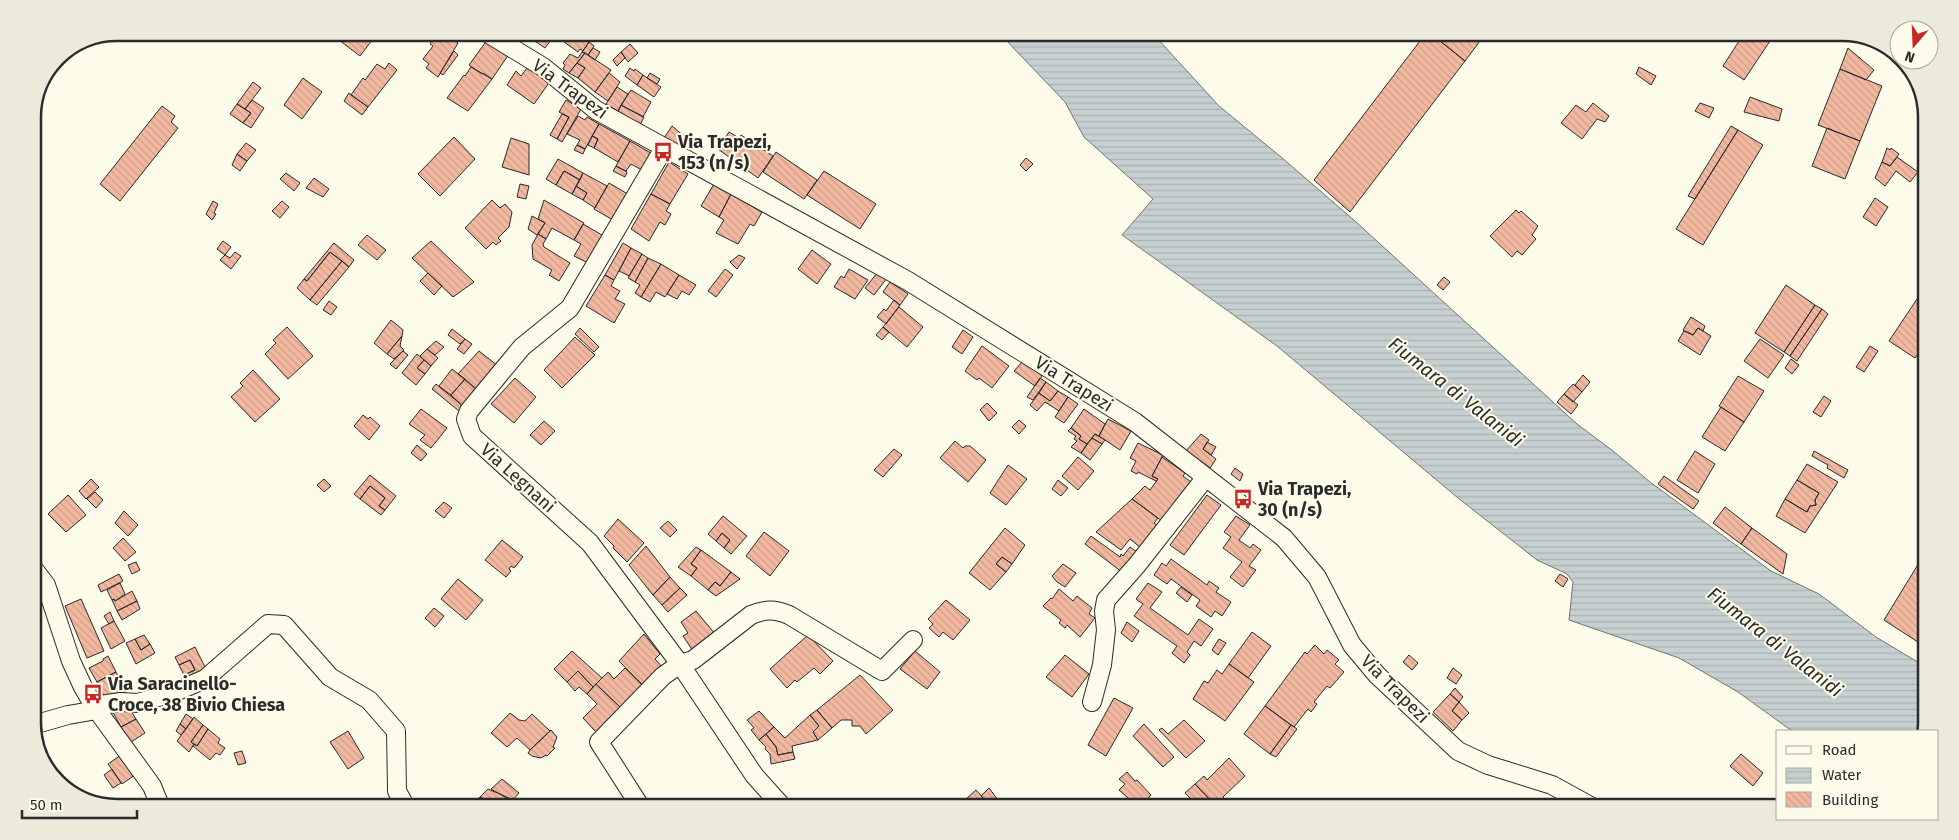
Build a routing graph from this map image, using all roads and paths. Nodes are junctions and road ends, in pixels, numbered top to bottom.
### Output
1 (500, 41) edge
2 (664, 148) junction
3 (1206, 477) junction
4 (41, 578) edge
5 (914, 640) dead end
6 (680, 664) junction
7 (1092, 702) dead end
8 (96, 708) junction
9 (41, 723) edge
10 (157, 799) edge
11 (401, 799) edge
12 (635, 799) edge
13 (776, 799) edge
14 (1577, 799) edge

1 - 2 street, Via Trapezi
2 - 3 street, Via Trapezi
2 - 6 street, Via Legnani
3 - 7 street
3 - 14 street, Via Trapezi
4 - 8 street
5 - 6 street
6 - 12 street
6 - 13 street, Via Legnani
8 - 9 street
8 - 10 street
8 - 11 street

